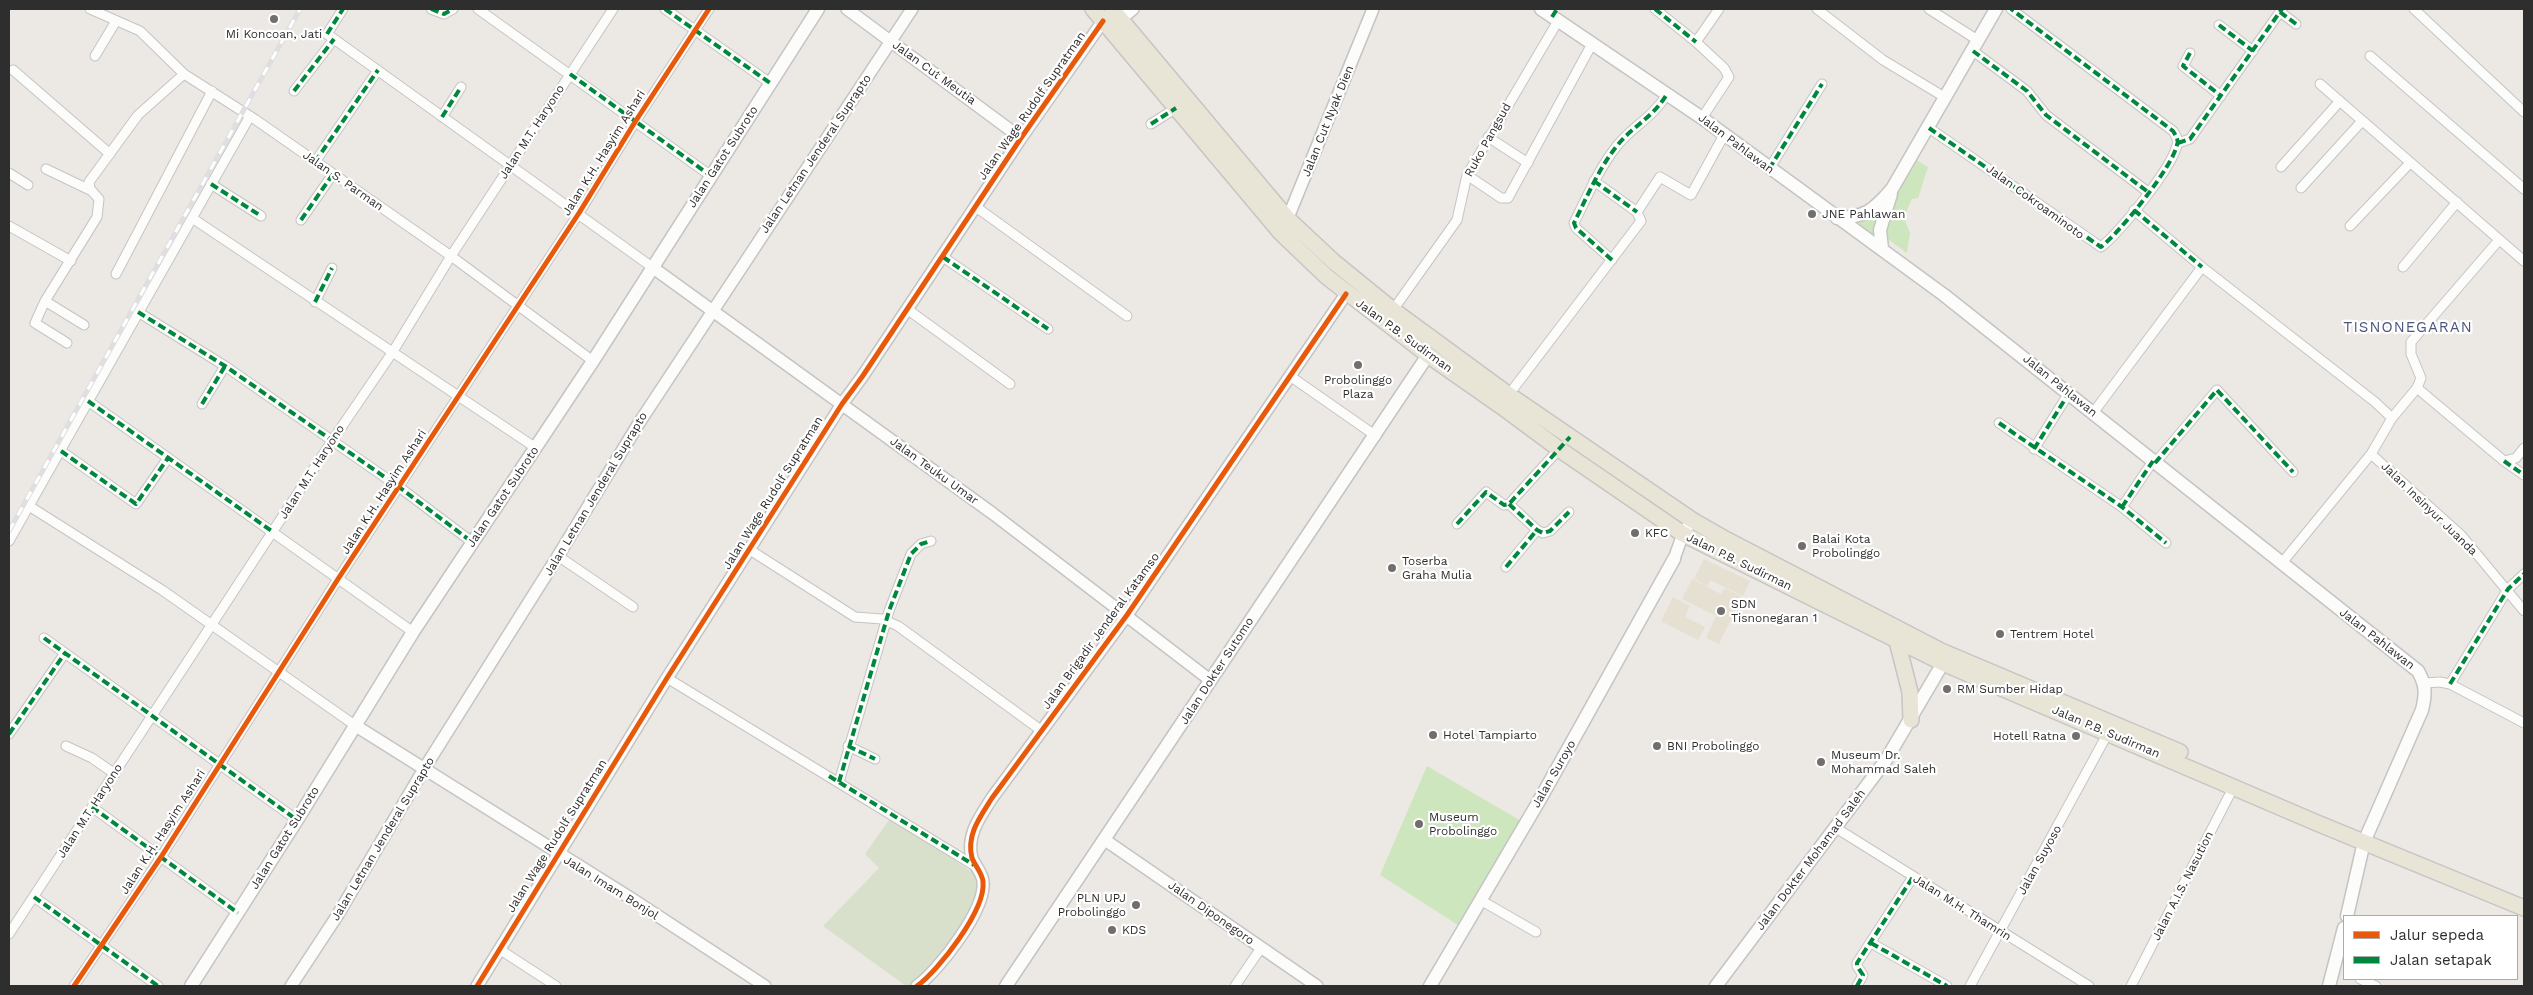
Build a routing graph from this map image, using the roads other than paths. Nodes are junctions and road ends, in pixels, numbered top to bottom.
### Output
1 (90, 9) edge
2 (343, 9) edge
3 (431, 9) edge
4 (453, 9) edge
5 (478, 9) edge
6 (612, 9) edge
7 (665, 9) edge
8 (709, 9) edge
9 (818, 9) edge
10 (846, 9) edge
11 (912, 9) edge
12 (1093, 9) edge
13 (1133, 9) edge
14 (1373, 9) edge
15 (1541, 9) edge
16 (1655, 9) edge
17 (1720, 9) edge
18 (1817, 9) edge
19 (1928, 9) edge
20 (1996, 9) edge
21 (2010, 9) edge
22 (2414, 9) edge
23 (2281, 10) edge
24 (1116, 14) edge
25 (1556, 16) edge
26 (116, 21) junction
27 (1103, 21) junction
28 (2296, 24) dead end
29 (2219, 26) dead end
30 (695, 30) junction
31 (334, 39) junction
32 (891, 41) junction
33 (1696, 42) junction
34 (1592, 44) junction
35 (1976, 46) junction
36 (2253, 51) junction
37 (2190, 52) dead end
38 (95, 56) dead end
39 (2370, 56) dead end
40 (13, 70) dead end
41 (378, 70) junction
42 (184, 74) junction
43 (570, 74) junction
44 (770, 83) junction
45 (1822, 84) dead end
46 (2320, 84) dead end
47 (462, 87) dead end
48 (294, 90) dead end
49 (212, 91) junction
50 (1666, 94) junction
51 (2221, 96) junction
52 (1946, 98) junction
53 (2340, 101) junction
54 (1176, 108) junction
55 (2524, 112) edge
56 (442, 117) junction
57 (253, 118) junction
58 (1702, 118) junction
59 (2362, 120) junction
60 (635, 122) junction
61 (1151, 124) dead end
62 (1929, 128) junction
63 (1724, 135) junction
64 (1488, 137) junction
65 (1021, 138) junction
66 (2178, 143) junction
67 (110, 154) junction
68 (315, 162) junction
69 (1528, 163) junction
70 (2410, 163) junction
71 (511, 166) junction
72 (2282, 167) dead end
73 (46, 169) dead end
74 (1769, 169) junction
75 (9, 173) edge
76 (333, 174) junction
77 (1467, 175) junction
78 (711, 176) junction
79 (1594, 181) junction
80 (211, 184) junction
81 (28, 185) dead end
82 (2301, 188) dead end
83 (1892, 189) junction
84 (2524, 189) edge
85 (92, 191) junction
86 (2148, 192) junction
87 (2457, 202) junction
88 (976, 207) junction
89 (2134, 210) junction
90 (1637, 212) junction
91 (580, 213) junction
92 (261, 216) dead end
93 (192, 218) junction
94 (1837, 218) junction
95 (301, 220) dead end
96 (9, 226) edge
97 (1284, 226) junction
98 (2350, 226) dead end
99 (2499, 240) junction
100 (1882, 249) junction
101 (451, 256) junction
102 (943, 257) junction
103 (1612, 260) junction
104 (71, 261) junction
105 (2524, 261) edge
106 (652, 267) junction
107 (2202, 267) junction
108 (2403, 267) dead end
109 (332, 268) dead end
110 (116, 274) dead end
111 (1346, 294) junction
112 (45, 301) junction
113 (315, 302) junction
114 (518, 304) junction
115 (712, 309) junction
116 (907, 309) junction
117 (1393, 310) junction
118 (138, 312) junction
119 (1127, 316) dead end
120 (84, 325) dead end
121 (1048, 329) dead end
122 (67, 343) dead end
123 (392, 353) junction
124 (1428, 355) junction
125 (592, 361) junction
126 (226, 366) junction
127 (1290, 376) junction
128 (1010, 384) dead end
129 (2418, 388) junction
130 (2069, 393) junction
131 (458, 397) junction
132 (1505, 400) junction
133 (88, 401) junction
134 (202, 404) dead end
135 (842, 404) junction
136 (2093, 413) junction
137 (2392, 418) junction
138 (1999, 423) dead end
139 (1376, 436) junction
140 (1570, 436) junction
141 (332, 441) junction
142 (536, 448) junction
143 (2524, 448) edge
144 (1559, 449) junction
145 (2034, 449) junction
146 (60, 451) junction
147 (2371, 454) junction
148 (168, 458) junction
149 (2504, 461) junction
150 (2154, 462) junction
151 (2293, 472) dead end
152 (2524, 475) edge
153 (399, 487) junction
154 (1510, 504) junction
155 (29, 506) junction
156 (2122, 508) junction
157 (1569, 512) dead end
158 (1698, 523) junction
159 (1457, 524) dead end
160 (1537, 530) junction
161 (273, 532) junction
162 (1688, 537) junction
163 (931, 541) dead end
164 (9, 542) edge
165 (472, 542) junction
166 (2166, 543) dead end
167 (750, 550) junction
168 (558, 556) junction
169 (1674, 559) joint
170 (2281, 564) junction
171 (1506, 567) dead end
172 (2524, 574) edge
173 (1781, 575) junction
174 (338, 579) junction
175 (2508, 589) junction
176 (633, 607) dead end
177 (2524, 611) edge
178 (1127, 615) junction
179 (881, 619) junction
180 (211, 625) junction
181 (412, 632) junction
182 (44, 638) dead end
183 (1897, 641) junction
184 (65, 653) junction
185 (1946, 658) junction
186 (279, 672) junction
187 (667, 678) junction
188 (1210, 680) junction
189 (2425, 683) junction
190 (2446, 683) junction
191 (152, 715) junction
192 (1911, 720) junction
193 (2524, 723) edge
194 (356, 726) junction
195 (1042, 731) junction
196 (2108, 733) junction
197 (9, 734) edge
198 (66, 746) dead end
199 (848, 746) junction
200 (875, 759) dead end
201 (219, 764) junction
202 (424, 769) junction
203 (115, 774) junction
204 (834, 779) junction
205 (2234, 786) junction
206 (92, 807) junction
207 (297, 820) junction
208 (1836, 828) junction
209 (2366, 837) junction
210 (1105, 840) junction
211 (558, 855) junction
212 (161, 857) junction
213 (970, 861) junction
214 (1913, 877) junction
215 (34, 897) junction
216 (2524, 898) edge
217 (1482, 901) junction
218 (2524, 908) edge
219 (238, 913) junction
220 (2347, 915) edge
221 (1536, 932) dead end
222 (2000, 932) junction
223 (9, 934) edge
224 (2343, 938) edge
225 (1871, 943) junction
226 (102, 945) junction
227 (499, 948) junction
228 (1261, 948) junction
229 (2340, 970) edge
230 (2362, 980) edge
231 (74, 986) edge
232 (158, 986) edge
233 (191, 986) edge
234 (291, 986) edge
235 (477, 986) edge
236 (556, 986) edge
237 (764, 986) edge
238 (917, 986) edge
239 (1006, 986) edge
240 (1235, 986) edge
241 (1317, 986) edge
242 (1430, 986) edge
243 (1716, 986) edge
244 (1857, 986) edge
245 (1947, 986) edge
246 (1970, 986) edge
247 (2089, 986) edge
248 (2132, 986) edge
249 (2329, 986) edge
250 (2376, 986) edge

1 - 26 street, Jalan S. Parman
2 - 31 street
3 - 4 street
5 - 43 street
6 - 43 street, Jalan M.T. Haryono
7 - 30 street
8 - 30 street, Jalan K.H. Hasyim Ashari
9 - 44 main road, Jalan Gatot Subroto
10 - 32 street, Jalan Cut Meutia
11 - 32 street, Jalan Letnan Jenderal Suprapto
12 - 27 main road, Jalan P.B. Sudirman
13 - 24 street
14 - 97 street, Jalan Cut Nyak Dien
15 - 25 main road, Jalan Pahlawan
16 - 33 street
17 - 33 street
18 - 52 street
19 - 35 street
20 - 35 main road
21 - 66 street
22 - 55 street
23 - 28 street
23 - 36 street
24 - 97 main road, Jalan P.B. Sudirman
25 - 34 main road, Jalan Pahlawan
25 - 64 street, Ruko Pangsud
26 - 38 street
26 - 42 street, Jalan S. Parman
27 - 54 main road, Jalan P.B. Sudirman
27 - 65 street, Jalan Wage Rudolf Supratman
29 - 36 street
30 - 44 street
30 - 60 street, Jalan K.H. Hasyim Ashari
31 - 41 street
31 - 48 street
32 - 65 street, Jalan Cut Meutia
32 - 115 street, Jalan Letnan Jenderal Suprapto
33 - 58 street
34 - 50 main road, Jalan Pahlawan
34 - 69 street
35 - 52 main road
35 - 86 street
36 - 51 street
37 - 51 street
39 - 84 street
40 - 67 street
41 - 56 street
41 - 68 street
42 - 49 street, Jalan S. Parman
42 - 67 street
43 - 60 street
43 - 71 street, Jalan M.T. Haryono
44 - 78 main road, Jalan Gatot Subroto
45 - 74 street
46 - 53 street
47 - 56 street
49 - 57 street, Jalan S. Parman
49 - 110 street
50 - 58 main road, Jalan Pahlawan
50 - 79 street
51 - 66 street
52 - 62 main road
53 - 59 street
53 - 72 street
54 - 61 street
54 - 97 main road, Jalan P.B. Sudirman
56 - 71 street
57 - 68 street, Jalan S. Parman
57 - 80 street
58 - 63 main road, Jalan Pahlawan
59 - 70 street
59 - 82 street
60 - 78 street
60 - 91 street, Jalan K.H. Hasyim Ashari
62 - 83 main road
62 - 89 street, Jalan Cokroaminoto
63 - 74 main road, Jalan Pahlawan
63 - 90 street
64 - 69 street
64 - 77 street, Ruko Pangsud
65 - 88 street, Jalan Wage Rudolf Supratman
66 - 86 street
67 - 85 street
68 - 76 street, Jalan S. Parman
69 - 77 street
70 - 87 street
70 - 98 street
71 - 91 street
71 - 101 street, Jalan M.T. Haryono
73 - 85 street
74 - 94 main road, Jalan Pahlawan
75 - 81 street
76 - 95 street
76 - 101 street, Jalan S. Parman
77 - 117 street, Ruko Pangsud
78 - 106 main road, Jalan Gatot Subroto
79 - 90 street
79 - 103 street
80 - 92 street
80 - 93 street
83 - 94 main road
83 - 100 main road
85 - 104 street
86 - 89 street
87 - 99 street
87 - 108 street
88 - 102 street, Jalan Wage Rudolf Supratman
88 - 119 street
89 - 107 street
90 - 103 street
91 - 106 street
91 - 114 street, Jalan K.H. Hasyim Ashari
93 - 113 street
93 - 118 street
94 - 100 main road, Jalan Pahlawan
96 - 104 street
97 - 111 main road, Jalan P.B. Sudirman
97 - 117 main road, Jalan P.B. Sudirman
99 - 105 street
99 - 129 street
100 - 130 main road, Jalan Pahlawan
101 - 114 street, Jalan S. Parman
101 - 123 street, Jalan M.T. Haryono
102 - 116 street, Jalan Wage Rudolf Supratman
102 - 121 street
103 - 132 street
104 - 112 street
106 - 115 street, Jalan Teuku Umar
106 - 125 main road, Jalan Gatot Subroto
107 - 136 street
107 - 137 street
109 - 113 street
111 - 124 main road, Jalan P.B. Sudirman
111 - 127 street, Jalan Brigadir Jenderal Katamso
112 - 120 street
112 - 122 street
113 - 123 street
114 - 125 street, Jalan S. Parman
114 - 131 street, Jalan K.H. Hasyim Ashari
115 - 135 street, Jalan Teuku Umar
115 - 168 street, Jalan Letnan Jenderal Suprapto
116 - 128 street
116 - 135 street, Jalan Wage Rudolf Supratman
117 - 132 main road, Jalan P.B. Sudirman
118 - 126 street
118 - 133 street
123 - 131 street
123 - 141 street, Jalan M.T. Haryono
124 - 132 main road, Jalan P.B. Sudirman
124 - 139 main road, Jalan Dokter Sutomo
125 - 142 main road, Jalan Gatot Subroto
126 - 134 street
126 - 141 street
127 - 139 street
127 - 178 street, Jalan Brigadir Jenderal Katamso
129 - 137 street
129 - 149 street
130 - 136 main road, Jalan Pahlawan
130 - 145 street
131 - 142 street
131 - 153 street, Jalan K.H. Hasyim Ashari
132 - 140 main road, Jalan P.B. Sudirman
132 - 144 main road, Jalan P.B. Sudirman
133 - 146 street
133 - 148 street
135 - 167 street, Jalan Wage Rudolf Supratman
135 - 178 street, Jalan Teuku Umar
136 - 150 main road, Jalan Pahlawan
137 - 147 street
138 - 145 street
139 - 188 main road, Jalan Dokter Sutomo
140 - 144 street
140 - 158 main road, Jalan P.B. Sudirman
141 - 153 street
141 - 161 street, Jalan M.T. Haryono
142 - 165 main road, Jalan Gatot Subroto
143 - 149 street
144 - 154 street
144 - 162 main road, Jalan P.B. Sudirman
145 - 156 street
146 - 148 street
146 - 155 street
147 - 170 street
147 - 175 street, Jalan Insinyur Juanda
148 - 161 street
149 - 152 street
150 - 151 street
150 - 156 street
150 - 170 main road, Jalan Pahlawan
153 - 165 street
153 - 174 street, Jalan K.H. Hasyim Ashari
154 - 159 street
154 - 160 street
155 - 164 street
155 - 180 street
156 - 166 street
157 - 160 street
158 - 162 street, Jalan Suroyo
158 - 173 main road, Jalan P.B. Sudirman
160 - 171 street
161 - 174 street
161 - 180 street, Jalan M.T. Haryono
162 - 169 street, Jalan Suroyo
162 - 173 main road, Jalan P.B. Sudirman
163 - 179 street
165 - 181 main road, Jalan Gatot Subroto
167 - 179 street
167 - 187 street, Jalan Wage Rudolf Supratman
168 - 176 street
168 - 202 street, Jalan Letnan Jenderal Suprapto
169 - 217 main road, Jalan Suroyo
170 - 189 main road, Jalan Pahlawan
172 - 175 street
173 - 183 main road, Jalan P.B. Sudirman
173 - 185 main road, Jalan P.B. Sudirman
174 - 181 street
174 - 186 street, Jalan K.H. Hasyim Ashari
175 - 177 street, Jalan Insinyur Juanda
175 - 190 street
178 - 188 street, Jalan Teuku Umar
178 - 195 street, Jalan Brigadir Jenderal Katamso
179 - 195 street
179 - 199 street
180 - 186 street
180 - 191 street, Jalan M.T. Haryono
181 - 194 main road, Jalan Gatot Subroto
182 - 184 street
183 - 185 main road, Jalan P.B. Sudirman
183 - 192 main road
184 - 191 street
184 - 197 street
185 - 192 main road, Jalan Dokter Mohamad Saleh
185 - 196 main road, Jalan P.B. Sudirman
185 - 209 main road, Jalan P.B. Sudirman
186 - 194 street
186 - 201 street, Jalan K.H. Hasyim Ashari
187 - 204 street
187 - 211 street, Jalan Wage Rudolf Supratman
188 - 210 main road, Jalan Dokter Sutomo
189 - 190 street
189 - 209 main road, Jalan Pahlawan
190 - 193 street
191 - 201 street
191 - 203 street, Jalan M.T. Haryono
192 - 208 main road, Jalan Dokter Mohamad Saleh
194 - 202 street, Jalan Imam Bonjol
194 - 207 main road, Jalan Gatot Subroto
195 - 213 street, Jalan Brigadir Jenderal Katamso
196 - 205 main road, Jalan P.B. Sudirman
196 - 222 street, Jalan Suyoso
198 - 203 street
199 - 200 street
199 - 204 street
201 - 207 street
201 - 212 street, Jalan K.H. Hasyim Ashari
202 - 211 street, Jalan Imam Bonjol
202 - 234 street, Jalan Letnan Jenderal Suprapto
203 - 206 street, Jalan M.T. Haryono
204 - 213 street
205 - 209 main road, Jalan P.B. Sudirman
205 - 248 street, Jalan A.I.S. Nasution
206 - 212 street
206 - 215 street, Jalan M.T. Haryono
207 - 219 main road, Jalan Gatot Subroto
208 - 214 street, Jalan M.H. Thamrin
208 - 243 main road, Jalan Dokter Mohamad Saleh
209 - 216 main road, Jalan P.B. Sudirman
209 - 218 main road, Jalan P.B. Sudirman
209 - 220 main road, Jalan Pahlawan
210 - 228 street, Jalan Diponegoro
210 - 239 main road, Jalan Dokter Sutomo
211 - 227 street, Jalan Wage Rudolf Supratman
211 - 237 street, Jalan Imam Bonjol
212 - 219 street
212 - 226 street, Jalan K.H. Hasyim Ashari
213 - 238 street, Jalan Brigadir Jenderal Katamso
214 - 222 street, Jalan M.H. Thamrin
214 - 225 street
215 - 223 street, Jalan M.T. Haryono
215 - 226 street
217 - 221 street
217 - 242 main road, Jalan Suroyo
219 - 233 main road, Jalan Gatot Subroto
222 - 246 street, Jalan Suyoso
222 - 247 street, Jalan M.H. Thamrin
224 - 229 main road
225 - 244 street
225 - 245 street
226 - 231 street, Jalan K.H. Hasyim Ashari
226 - 232 street
227 - 235 street, Jalan Wage Rudolf Supratman
227 - 236 street
228 - 240 street
228 - 241 street, Jalan Diponegoro
229 - 249 main road
230 - 250 street

